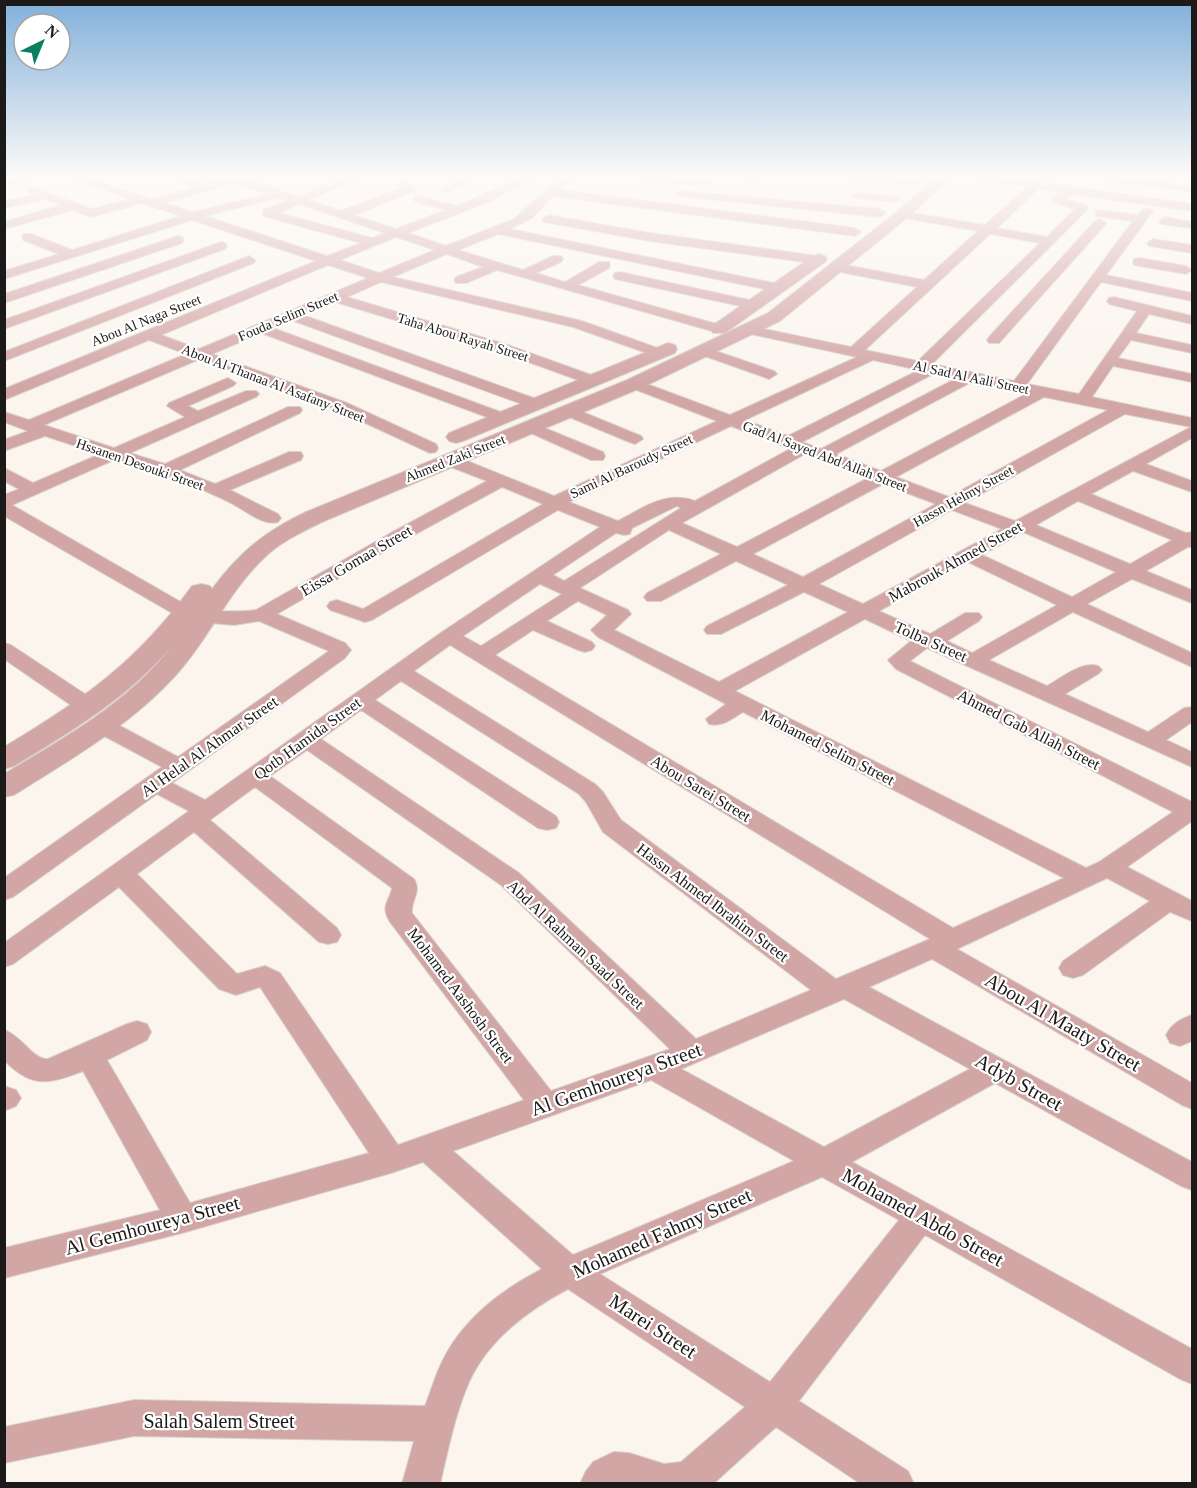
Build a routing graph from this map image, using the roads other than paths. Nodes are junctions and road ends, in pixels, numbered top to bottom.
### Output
1 (51, 246) edge
2 (95, 246) edge
3 (159, 246) edge
4 (219, 246) edge
5 (282, 246) edge
6 (363, 246) edge
7 (436, 246) edge
8 (455, 246) edge
9 (578, 246) edge
10 (634, 246) edge
11 (714, 246) edge
12 (840, 246) edge
13 (846, 246) edge
14 (969, 246) edge
15 (1044, 246) edge
16 (1076, 246) edge
17 (1121, 246) edge
18 (1175, 246) edge
19 (1192, 249) edge
20 (446, 250) junction
21 (71, 254) junction
22 (506, 254) dead end
23 (620, 255) junction
24 (557, 259) dead end
25 (249, 260) dead end
26 (328, 262) junction
27 (1140, 262) dead end
28 (827, 263) junction
29 (490, 264) junction
30 (1190, 265) edge
31 (604, 266) dead end
32 (166, 267) junction
33 (695, 271) junction
34 (5, 274) edge
35 (524, 274) junction
36 (620, 276) dead end
37 (1098, 277) junction
38 (203, 278) junction
39 (380, 278) junction
40 (131, 280) junction
41 (461, 280) dead end
42 (927, 285) junction
43 (567, 286) junction
44 (668, 287) junction
45 (779, 288) junction
46 (170, 292) junction
47 (1173, 292) junction
48 (333, 297) junction
49 (1192, 297) edge
50 (4, 299) edge
51 (1114, 301) dead end
52 (754, 305) junction
53 (636, 306) junction
54 (1145, 309) junction
55 (977, 312) junction
56 (290, 315) junction
57 (1014, 319) junction
58 (20, 320) junction
59 (1192, 320) edge
60 (4, 325) edge
61 (260, 328) junction
62 (719, 329) junction
63 (750, 330) junction
64 (61, 334) junction
65 (148, 335) junction
66 (1126, 335) junction
67 (994, 340) dead end
68 (4, 344) edge
69 (1192, 349) edge
70 (20, 350) junction
71 (704, 351) junction
72 (854, 352) junction
73 (658, 353) junction
74 (199, 354) junction
75 (871, 356) junction
76 (4, 357) edge
77 (1109, 362) junction
78 (926, 367) junction
79 (769, 374) dead end
80 (970, 377) junction
81 (1192, 378) edge
82 (592, 380) junction
83 (228, 383) dead end
84 (634, 384) junction
85 (1017, 387) junction
86 (1041, 392) junction
87 (4, 394) edge
88 (251, 394) dead end
89 (195, 397) junction
90 (1082, 401) junction
91 (534, 403) junction
92 (222, 407) junction
93 (1122, 409) junction
94 (294, 410) dead end
95 (568, 411) junction
96 (4, 417) edge
97 (500, 417) junction
98 (199, 418) junction
99 (730, 420) junction
100 (1192, 423) edge
101 (530, 427) junction
102 (35, 429) junction
103 (1192, 432) edge
104 (635, 439) dead end
105 (797, 445) junction
106 (4, 446) edge
107 (430, 448) junction
108 (116, 454) junction
109 (822, 455) junction
110 (295, 456) dead end
111 (597, 456) dead end
112 (449, 460) junction
113 (1132, 465) junction
114 (166, 470) junction
115 (4, 473) edge
116 (882, 478) junction
117 (501, 481) junction
118 (1192, 487) edge
119 (32, 490) junction
120 (216, 490) junction
121 (1078, 495) junction
122 (4, 502) edge
123 (555, 502) junction
124 (950, 503) junction
125 (4, 508) edge
126 (696, 508) junction
127 (272, 518) junction
128 (668, 523) junction
129 (617, 527) junction
130 (1019, 527) junction
131 (645, 538) junction
132 (1191, 539) edge
133 (737, 554) junction
134 (967, 555) junction
135 (1132, 571) junction
136 (539, 576) junction
137 (804, 584) junction
138 (571, 591) junction
139 (654, 597) dead end
140 (1192, 597) edge
141 (1072, 604) junction
142 (337, 606) dead end
143 (201, 609) junction
144 (864, 611) junction
145 (261, 615) junction
146 (972, 617) dead end
147 (532, 622) junction
148 (714, 630) dead end
149 (449, 636) junction
150 (929, 640) junction
151 (585, 646) dead end
152 (4, 649) edge
153 (481, 655) junction
154 (973, 661) junction
155 (1192, 661) edge
156 (1091, 670) dead end
157 (400, 671) junction
158 (719, 691) junction
159 (1048, 694) junction
160 (360, 700) junction
161 (741, 703) junction
162 (1192, 713) edge
163 (95, 716) junction
164 (717, 719) dead end
165 (306, 739) junction
166 (1149, 741) junction
167 (4, 760) edge
168 (1192, 760) edge
169 (179, 767) junction
170 (255, 776) junction
171 (156, 783) junction
172 (4, 788) edge
173 (201, 815) junction
174 (1189, 817) edge
175 (547, 822) dead end
176 (121, 873) junction
177 (1096, 873) junction
178 (4, 891) edge
179 (1169, 900) junction
180 (1192, 912) edge
181 (328, 934) dead end
182 (943, 944) junction
183 (4, 957) edge
184 (1073, 968) dead end
185 (839, 989) junction
186 (136, 1032) dead end
187 (4, 1041) edge
188 (692, 1053) junction
189 (89, 1055) junction
190 (653, 1067) junction
191 (996, 1069) junction
192 (1192, 1097) edge
193 (545, 1106) junction
194 (427, 1147) junction
195 (391, 1160) junction
196 (824, 1162) junction
197 (1192, 1177) edge
198 (921, 1215) junction
199 (182, 1219) junction
200 (4, 1263) edge
201 (569, 1272) junction
202 (1192, 1367) edge
203 (774, 1405) junction
204 (437, 1424) junction
205 (4, 1445) edge
206 (421, 1484) edge
207 (599, 1484) edge
208 (895, 1484) edge

1 - 21 street
2 - 21 street
3 - 50 street
4 - 32 street
5 - 26 street
6 - 26 street, Abou Al Naga Street
7 - 20 street
8 - 20 street, Fouda Selim Street
9 - 23 street
10 - 23 street
11 - 28 street
12 - 28 street, Ahmed Zaki Street
13 - 28 street, Ahmed Zaki Street
14 - 42 street
15 - 55 street
16 - 57 street
17 - 37 street
18 - 19 street
20 - 29 street
20 - 39 street, Fouda Selim Street
21 - 34 street
22 - 29 street
23 - 33 street
24 - 35 street
25 - 38 street
26 - 39 street
26 - 65 street, Abou Al Naga Street
27 - 30 street
28 - 42 street
28 - 45 street, Ahmed Zaki Street
28 - 63 street, Ahmed Zaki Street
29 - 35 street
29 - 41 street
30 - 47 street
31 - 43 street
32 - 38 street
32 - 40 street
33 - 44 street
33 - 45 street
35 - 43 street
36 - 44 street
37 - 47 street
37 - 85 street
38 - 46 street
39 - 48 street, Fouda Selim Street
39 - 73 street
40 - 46 street
40 - 58 street
42 - 72 street
43 - 53 street
44 - 52 street
44 - 53 street
45 - 52 street, Ahmed Zaki Street
46 - 64 street
47 - 49 street
48 - 56 street, Fouda Selim Street
48 - 82 street, Taha Abou Rayah Street
51 - 54 street
52 - 62 street, Ahmed Zaki Street
53 - 62 street
54 - 59 street
54 - 66 street
55 - 57 street
55 - 78 street
56 - 61 street, Fouda Selim Street
56 - 91 street
57 - 67 street
58 - 60 street
58 - 64 street
61 - 74 street, Fouda Selim Street
61 - 97 street
62 - 73 street, Ahmed Zaki Street
63 - 71 street, Ahmed Zaki Street
63 - 72 street, Al Sad Al Aali Street
64 - 70 street
65 - 74 street, Abou Al Thanaa Al Asafany Street
65 - 87 street, Abou Al Naga Street
66 - 69 street
66 - 77 street
68 - 70 street
70 - 76 street
71 - 79 street
71 - 84 street, Ahmed Zaki Street
72 - 75 street, Al Sad Al Aali Street
73 - 82 street, Ahmed Zaki Street
74 - 102 street, Fouda Selim Street
74 - 107 street, Abou Al Thanaa Al Asafany Street
75 - 78 street, Al Sad Al Aali Street
75 - 99 street, Sami Al Baroudy Street
77 - 81 street
77 - 90 street
78 - 80 street, Al Sad Al Aali Street
78 - 105 street
80 - 85 street, Al Sad Al Aali Street
80 - 109 street
82 - 91 street, Ahmed Zaki Street
83 - 89 street
84 - 95 street, Ahmed Zaki Street
84 - 99 street, Gad Al Sayed Abd Allah Street
85 - 86 street, Al Sad Al Aali Street
86 - 90 street, Al Sad Al Aali Street
86 - 116 street
88 - 92 street
89 - 92 street
89 - 98 street
90 - 93 street, Al Sad Al Aali Street
91 - 97 street, Ahmed Zaki Street
92 - 98 street
93 - 100 street, Al Sad Al Aali Street
93 - 124 street, Hassn Helmy Street
94 - 114 street
95 - 101 street, Ahmed Zaki Street
95 - 104 street
96 - 102 street, Hssanen Desouki Street
97 - 107 street, Ahmed Zaki Street
98 - 108 street
99 - 105 street, Gad Al Sayed Abd Allah Street
99 - 123 street, Sami Al Baroudy Street
101 - 111 street
101 - 112 street, Ahmed Zaki Street
102 - 106 street, Fouda Selim Street
102 - 108 street, Hssanen Desouki Street
103 - 113 street, Mabrouk Ahmed Street
105 - 109 street, Gad Al Sayed Abd Allah Street
105 - 126 street
107 - 127 street, Ahmed Zaki Street
108 - 114 street, Hssanen Desouki Street
108 - 119 street
109 - 116 street, Gad Al Sayed Abd Allah Street
110 - 120 street
112 - 117 street
112 - 143 street, Ahmed Zaki Street
113 - 118 street
113 - 121 street, Mabrouk Ahmed Street
114 - 120 street, Hssanen Desouki Street
115 - 119 street
116 - 124 street, Gad Al Sayed Abd Allah Street
116 - 133 street
117 - 123 street
117 - 145 street, Eissa Gomaa Street
119 - 122 street
120 - 127 street, Hssanen Desouki Street
121 - 130 street, Mabrouk Ahmed Street
121 - 132 street
123 - 129 street
123 - 142 street, Sami Al Baroudy Street
124 - 130 street, Gad Al Sayed Abd Allah Street
124 - 137 street, Hassn Helmy Street
125 - 143 street
126 - 128 street
126 - 129 street, Qotb Hamida Street
127 - 143 street, Ahmed Zaki Street
128 - 131 street
128 - 133 street, Tolba Street
129 - 131 street
129 - 136 street, Qotb Hamida Street
130 - 134 street, Mabrouk Ahmed Street
130 - 135 street, Gad Al Sayed Abd Allah Street
131 - 138 street
132 - 135 street
133 - 137 street, Tolba Street
133 - 139 street
134 - 141 street
134 - 144 street, Mabrouk Ahmed Street
135 - 140 street, Gad Al Sayed Abd Allah Street
135 - 141 street
136 - 138 street
136 - 149 street, Qotb Hamida Street
137 - 144 street, Tolba Street
137 - 148 street, Hassn Helmy Street
138 - 147 street
138 - 158 street, Mohamed Selim Street
141 - 154 street
141 - 155 street
143 - 145 street, Eissa Gomaa Street
143 - 163 street, Ahmed Zaki Street
144 - 150 street, Tolba Street
144 - 158 street, Mabrouk Ahmed Street
145 - 169 street, Al Helal Al Ahmar Street
146 - 150 street
147 - 151 street
147 - 153 street
149 - 153 street, Abou Sarei Street
149 - 157 street, Qotb Hamida Street
150 - 154 street, Tolba Street
150 - 174 street, Ahmed Gab Allah Street
152 - 163 street
153 - 182 street, Abou Sarei Street
154 - 159 street, Tolba Street
156 - 159 street
157 - 160 street, Qotb Hamida Street
157 - 185 street, Hassn Ahmed Ibrahim Street
158 - 161 street, Mohamed Selim Street
159 - 166 street, Tolba Street
160 - 165 street, Qotb Hamida Street
160 - 175 street
161 - 164 street
161 - 177 street, Mohamed Selim Street
162 - 166 street
163 - 167 street, Ahmed Zaki Street
163 - 169 street
163 - 172 street, Ahmed Zaki Street
165 - 170 street, Qotb Hamida Street
165 - 188 street, Abd Al Rahman Saad Street
166 - 168 street, Tolba Street
169 - 171 street, Al Helal Al Ahmar Street
170 - 173 street, Qotb Hamida Street
170 - 193 street, Mohamed Aashosh Street
171 - 173 street
171 - 178 street, Al Helal Al Ahmar Street
173 - 176 street, Qotb Hamida Street
173 - 181 street
174 - 177 street, Al Gemhoureya Street
176 - 183 street, Qotb Hamida Street
176 - 195 street
177 - 179 street, Mohamed Selim Street
177 - 182 street, Al Gemhoureya Street
179 - 180 street, Mohamed Selim Street
179 - 184 street
182 - 185 street, Al Gemhoureya Street
182 - 192 street, Abou Al Maaty Street
185 - 188 street, Al Gemhoureya Street
185 - 191 street, Adyb Street
186 - 189 street
187 - 189 street
188 - 190 street, Al Gemhoureya Street
189 - 199 street
190 - 193 street, Al Gemhoureya Street
190 - 196 street, Mohamed Abdo Street
191 - 196 street, Mohamed Fahmy Street
191 - 197 street, Adyb Street
193 - 194 street, Al Gemhoureya Street
194 - 195 street, Al Gemhoureya Street
194 - 201 street, Marei Street
195 - 199 street, Al Gemhoureya Street
196 - 198 street, Mohamed Abdo Street
196 - 201 street, Mohamed Fahmy Street
198 - 202 street, Mohamed Abdo Street
198 - 203 street
199 - 200 street, Al Gemhoureya Street
201 - 203 street, Marei Street
201 - 204 street, Mohamed Fahmy Street
203 - 207 street
203 - 208 street, Marei Street
204 - 205 street, Salah Salem Street
204 - 206 street, Mohamed Fahmy Street

